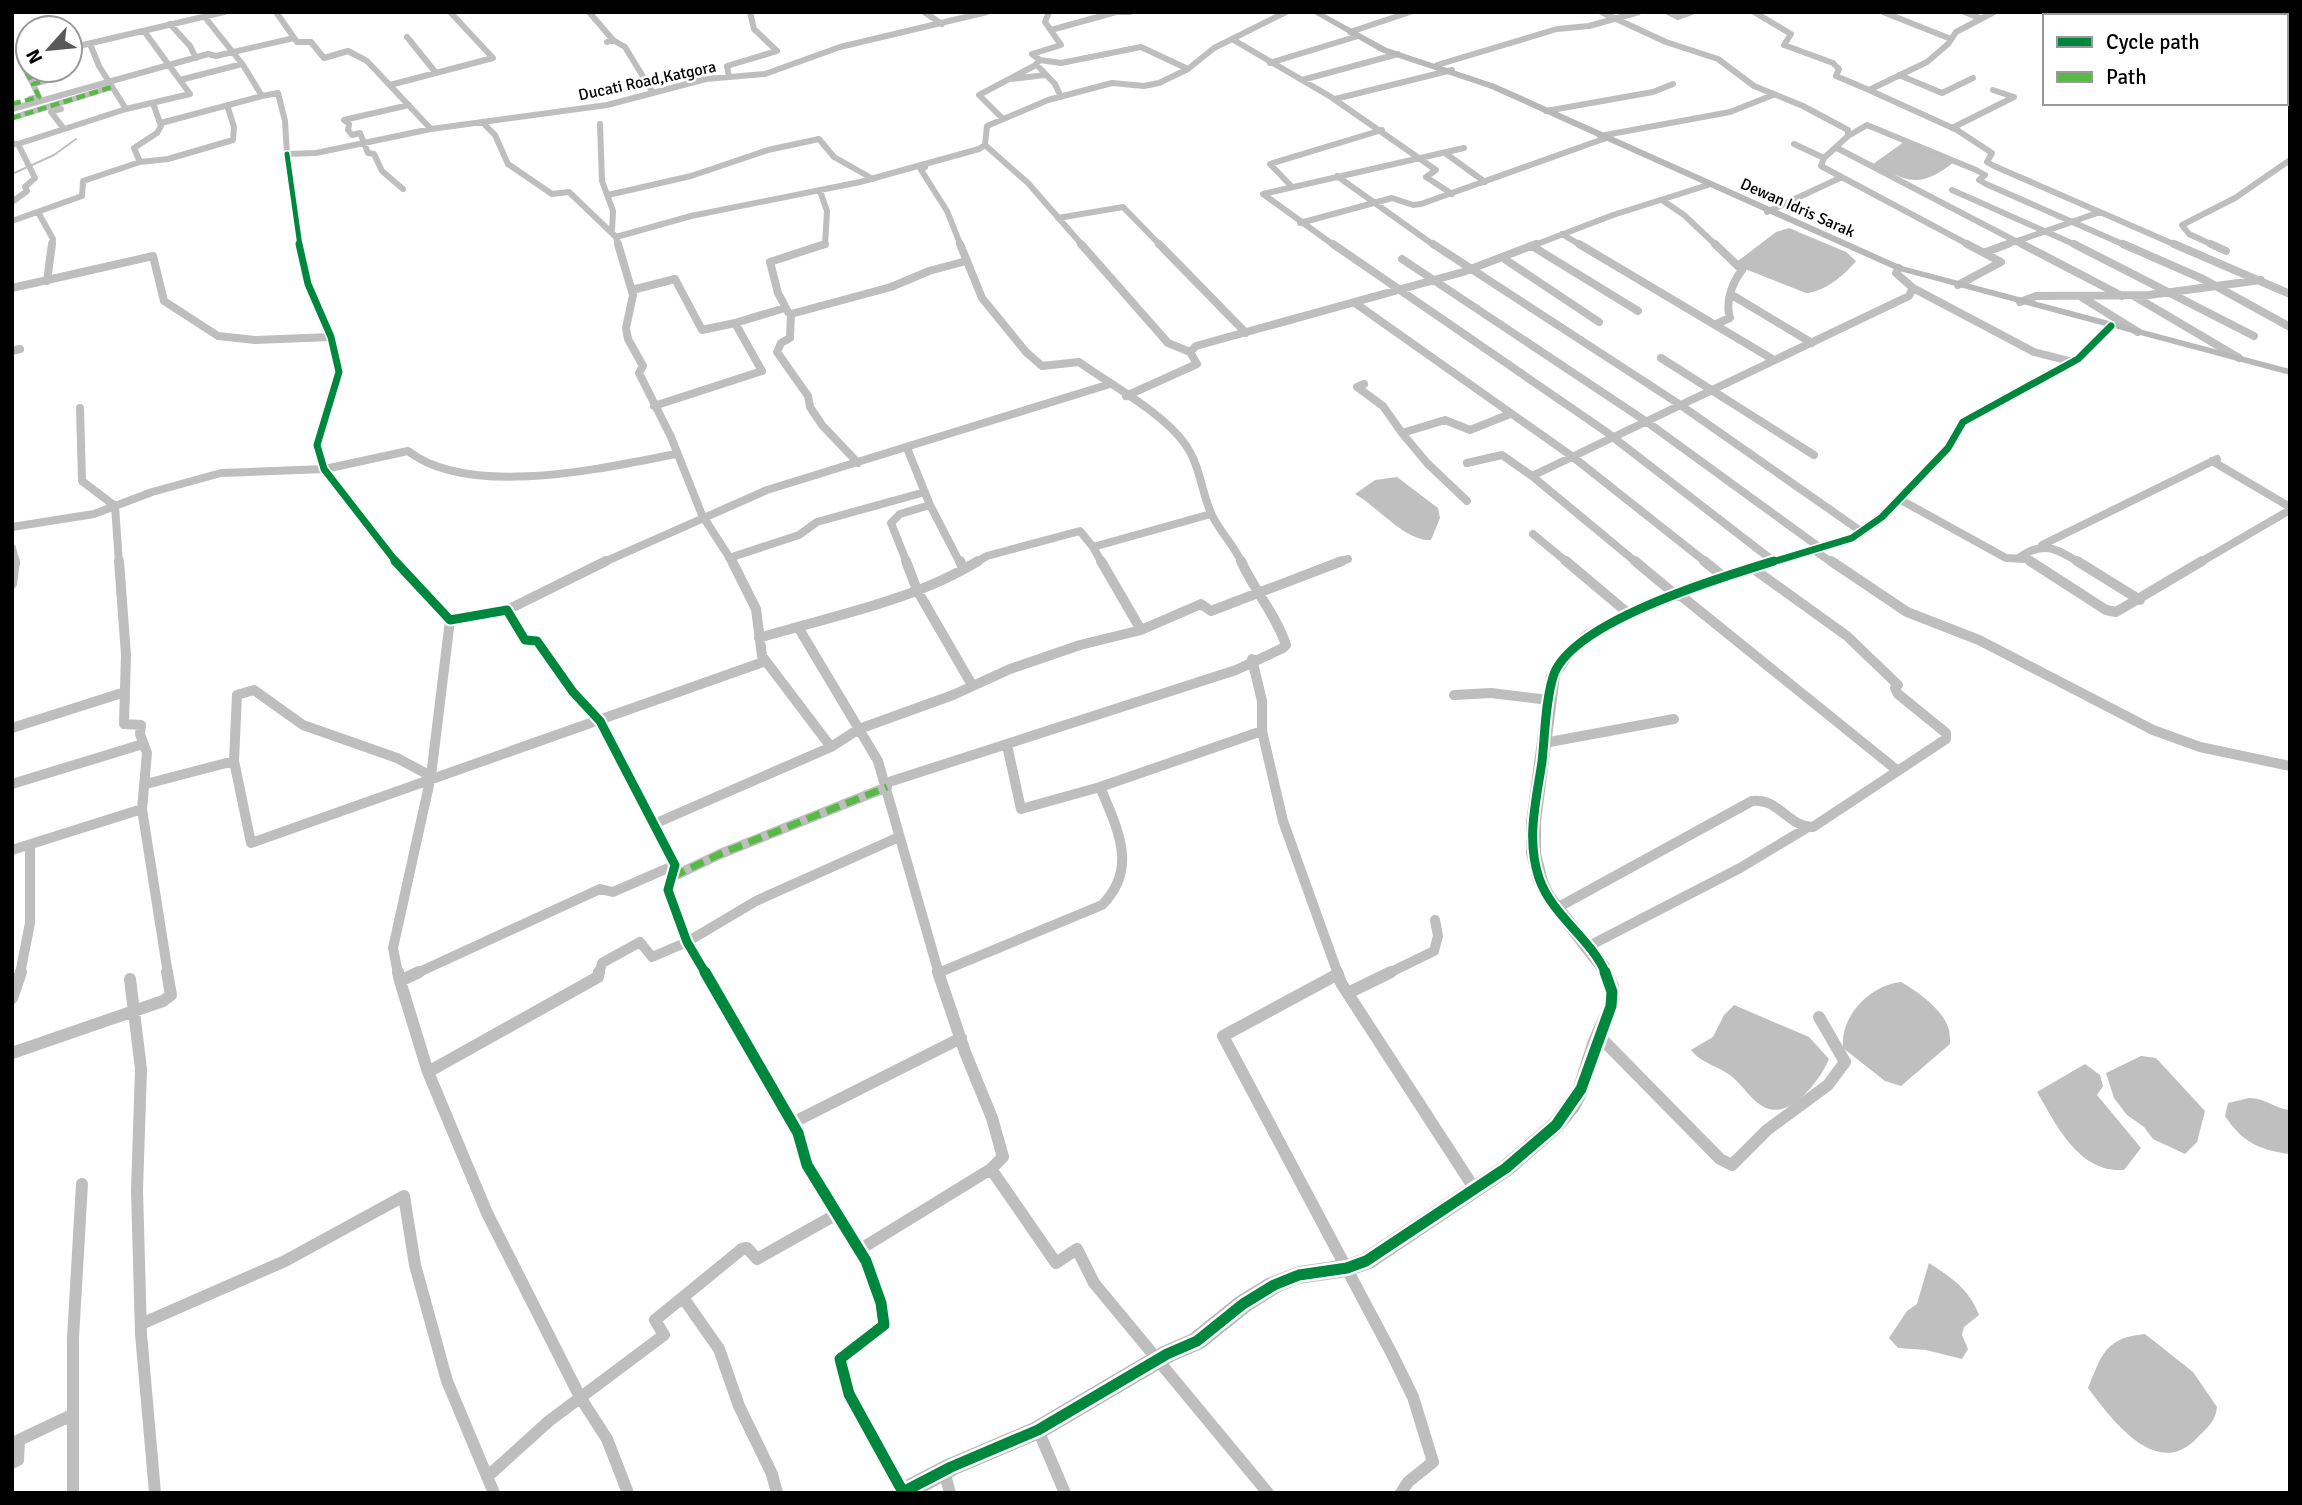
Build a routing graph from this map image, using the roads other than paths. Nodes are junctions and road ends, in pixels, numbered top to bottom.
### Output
1 (224, 12) edge
2 (276, 12) edge
3 (450, 12) edge
4 (598, 12) edge
5 (750, 12) edge
6 (924, 12) edge
7 (987, 12) edge
8 (1049, 12) edge
9 (1117, 12) edge
10 (1130, 12) edge
11 (1286, 12) edge
12 (1315, 12) edge
13 (1410, 12) edge
14 (1601, 12) edge
15 (1639, 12) edge
16 (1668, 12) edge
17 (1692, 12) edge
18 (1754, 12) edge
19 (1883, 12) edge
20 (1964, 12) edge
21 (1994, 12) edge
22 (590, 13) edge
23 (192, 15) edge
24 (204, 16) junction
25 (1980, 18) junction
26 (1616, 19) junction
27 (170, 24) junction
28 (942, 24) junction
29 (1051, 30) junction
30 (144, 31) junction
31 (1354, 34) junction
32 (407, 37) dead end
33 (294, 38) junction
34 (1232, 39) junction
35 (1951, 39) junction
36 (90, 44) junction
37 (84, 45) edge
38 (232, 52) junction
39 (1398, 54) junction
40 (196, 58) junction
41 (1038, 62) junction
42 (1270, 63) junction
43 (168, 64) junction
44 (242, 64) junction
45 (1437, 65) junction
46 (1188, 68) junction
47 (1452, 70) junction
48 (436, 73) junction
49 (1045, 75) junction
50 (1899, 75) junction
51 (729, 77) junction
52 (1008, 78) junction
53 (1973, 78) dead end
54 (180, 80) junction
55 (1302, 80) junction
56 (33, 84) edge
57 (1673, 84) dead end
58 (390, 85) junction
59 (112, 87) junction
60 (1868, 90) junction
61 (1993, 90) dead end
62 (653, 93) junction
63 (1773, 95) junction
64 (262, 96) junction
65 (1061, 97) junction
66 (1335, 99) junction
67 (153, 103) junction
68 (227, 105) junction
69 (409, 105) junction
70 (12, 106) edge
71 (126, 108) junction
72 (1546, 111) junction
73 (12, 118) edge
74 (1003, 119) junction
75 (482, 122) junction
76 (161, 123) junction
77 (600, 124) dead end
78 (1952, 128) junction
79 (431, 129) junction
80 (64, 130) junction
81 (1382, 131) junction
82 (1850, 132) junction
83 (1603, 137) junction
84 (15, 144) edge
85 (1794, 144) dead end
86 (363, 145) junction
87 (985, 145) junction
88 (1464, 148) dead end
89 (1838, 148) junction
90 (1445, 153) junction
91 (287, 154) junction
92 (1420, 158) junction
93 (1824, 158) junction
94 (2290, 160) edge
95 (141, 162) junction
96 (925, 167) junction
97 (1337, 176) junction
98 (1842, 177) junction
99 (873, 179) junction
100 (1485, 182) junction
101 (1708, 185) junction
102 (1292, 187) junction
103 (403, 189) dead end
104 (1952, 190) dead end
105 (820, 191) junction
106 (1452, 194) junction
107 (608, 195) junction
108 (1662, 200) junction
109 (12, 202) edge
110 (1372, 203) junction
111 (38, 212) junction
112 (1768, 212) junction
113 (2099, 212) junction
114 (1058, 218) junction
115 (12, 221) edge
116 (2074, 222) junction
117 (1300, 223) junction
118 (2046, 232) junction
119 (614, 233) junction
120 (1562, 234) junction
121 (2018, 241) junction
122 (1532, 246) junction
123 (2225, 251) dead end
124 (1986, 252) junction
125 (1503, 258) junction
126 (1402, 259) dead end
127 (966, 261) junction
128 (1899, 268) junction
129 (1469, 270) junction
130 (2261, 280) junction
131 (47, 281) junction
132 (1432, 281) junction
133 (1958, 285) junction
134 (2211, 286) junction
135 (12, 288) edge
136 (1913, 288) junction
137 (632, 290) junction
138 (1398, 291) junction
139 (2174, 293) junction
140 (2290, 293) edge
141 (1732, 295) junction
142 (2122, 296) junction
143 (2133, 296) junction
144 (2082, 297) junction
145 (2020, 302) junction
146 (1355, 303) junction
147 (785, 308) junction
148 (1638, 311) dead end
149 (791, 314) junction
150 (1599, 321) dead end
151 (735, 323) junction
152 (1716, 324) junction
153 (2111, 326) junction
154 (2290, 327) edge
155 (1245, 333) junction
156 (2142, 334) junction
157 (2255, 336) dead end
158 (331, 337) junction
159 (1812, 343) junction
160 (1190, 352) junction
161 (1661, 358) dead end
162 (1774, 360) junction
163 (2242, 360) junction
164 (2073, 362) junction
165 (2290, 372) edge
166 (1364, 383) dead end
167 (1111, 384) junction
168 (1708, 390) junction
169 (1126, 396) junction
170 (1679, 404) junction
171 (654, 406) junction
172 (80, 408) dead end
173 (1510, 414) junction
174 (1647, 422) junction
175 (1402, 433) junction
176 (1613, 437) junction
177 (907, 448) junction
178 (677, 454) junction
179 (1815, 455) dead end
180 (1573, 457) junction
181 (858, 463) junction
182 (1467, 463) dead end
183 (325, 469) junction
184 (1532, 476) junction
185 (925, 492) junction
186 (1899, 499) junction
187 (1467, 501) dead end
188 (930, 505) junction
189 (115, 506) junction
190 (2290, 509) edge
191 (1211, 514) junction
192 (702, 515) junction
193 (12, 527) edge
194 (1862, 531) junction
195 (1533, 534) dead end
196 (2042, 545) junction
197 (1093, 547) junction
198 (12, 548) edge
199 (1816, 548) junction
200 (730, 558) junction
201 (2019, 558) junction
202 (1348, 559) dead end
203 (1772, 560) junction
204 (1751, 567) junction
205 (963, 568) junction
206 (1724, 577) junction
207 (12, 584) edge
208 (916, 590) junction
209 (1679, 595) junction
210 (1257, 596) junction
211 (2140, 600) junction
212 (508, 610) junction
213 (1629, 614) junction
214 (450, 620) junction
215 (798, 627) junction
216 (1141, 630) junction
217 (760, 638) junction
218 (1252, 660) junction
219 (766, 661) junction
220 (972, 685) junction
221 (125, 692) junction
222 (1454, 695) dead end
223 (1549, 700) junction
224 (1674, 719) dead end
225 (600, 721) junction
226 (12, 728) edge
227 (859, 729) junction
228 (1262, 731) junction
229 (1544, 743) junction
230 (144, 744) junction
231 (1007, 745) junction
232 (831, 747) junction
233 (234, 761) junction
234 (2290, 766) edge
235 (1899, 771) junction
236 (431, 776) junction
237 (12, 784) edge
238 (146, 784) junction
239 (887, 785) junction
240 (1100, 787) junction
241 (142, 809) junction
242 (654, 824) junction
243 (1805, 829) junction
244 (899, 837) junction
245 (30, 845) junction
246 (12, 850) edge
247 (676, 865) junction
248 (672, 877) junction
249 (1555, 909) junction
250 (1435, 920) dead end
251 (687, 942) junction
252 (1587, 947) junction
253 (938, 973) junction
254 (1338, 974) junction
255 (130, 979) dead end
256 (400, 981) junction
257 (1348, 993) junction
258 (12, 998) edge
259 (134, 1011) junction
260 (1819, 1017) dead end
261 (1598, 1034) junction
262 (961, 1038) junction
263 (12, 1053) edge
264 (428, 1072) junction
265 (792, 1123) junction
266 (991, 1169) junction
267 (82, 1184) dead end
268 (1474, 1188) junction
269 (837, 1214) junction
270 (859, 1250) junction
271 (1348, 1268) junction
272 (684, 1299) junction
273 (141, 1324) junction
274 (1157, 1361) junction
275 (580, 1397) junction
276 (72, 1415) junction
277 (1038, 1430) junction
278 (12, 1463) edge
279 (944, 1471) junction
280 (487, 1476) junction
281 (773, 1491) edge
282 (902, 1492) edge
283 (73, 1493) edge
284 (155, 1493) edge
285 (494, 1493) edge
286 (628, 1493) edge
287 (950, 1493) edge
288 (1065, 1493) edge
289 (1268, 1493) edge
290 (1401, 1493) edge

1 - 24 street
2 - 33 street
3 - 48 street
4 - 22 street
5 - 51 street
6 - 28 street
7 - 28 street, Ducati Road,Katgora
8 - 29 street
9 - 10 street
9 - 29 street
11 - 34 street
12 - 31 street, Dewan Idris Sarak
13 - 31 street
14 - 26 street
15 - 26 street
16 - 17 street
18 - 60 street
19 - 35 street
20 - 25 street
21 - 25 street
22 - 62 street
23 - 24 street
23 - 27 street
24 - 38 street
25 - 35 street
26 - 45 street
26 - 63 street
27 - 30 street
27 - 40 street
28 - 51 street, Ducati Road,Katgora
29 - 41 street
30 - 36 street
30 - 43 street
31 - 39 street, Dewan Idris Sarak
31 - 42 street
32 - 48 street
33 - 38 street
33 - 58 street
34 - 42 street
34 - 46 street
35 - 50 street
36 - 37 street
36 - 59 street
38 - 40 street
38 - 44 street
39 - 45 street, Dewan Idris Sarak
39 - 55 street
40 - 43 street
41 - 46 street
41 - 49 street
41 - 52 street
42 - 55 street
43 - 54 street
43 - 59 street
44 - 54 street
44 - 64 street
45 - 47 street, Dewan Idris Sarak
46 - 65 street
47 - 66 street
47 - 72 street, Dewan Idris Sarak
48 - 58 street
49 - 52 street
49 - 65 street
50 - 53 street
50 - 60 street
51 - 62 street, Ducati Road,Katgora
52 - 74 street
54 - 67 street
55 - 66 street
56 - 70 street
57 - 72 street
58 - 69 street
59 - 70 street
59 - 71 street
59 - 73 street
59 - 80 street
60 - 78 street
61 - 78 street
62 - 75 street, Ducati Road,Katgora
63 - 82 street
63 - 83 street
64 - 68 street
64 - 91 street
65 - 74 street
66 - 81 street
67 - 71 street
67 - 76 street
68 - 76 street
68 - 95 street
69 - 79 street
69 - 86 street
71 - 80 street
72 - 83 street, Dewan Idris Sarak
74 - 87 street
75 - 79 street, Ducati Road,Katgora
75 - 119 street
76 - 95 street
77 - 107 street
78 - 113 street
79 - 86 street, Ducati Road,Katgora
80 - 84 street
81 - 92 street
81 - 102 street
82 - 89 street
82 - 116 street
83 - 100 street
83 - 101 street, Dewan Idris Sarak
84 - 109 street
85 - 93 street
86 - 91 street, Ducati Road,Katgora
86 - 103 street
87 - 96 street
87 - 114 street
88 - 90 street
89 - 93 street
89 - 121 street
90 - 92 street
90 - 100 street
91 - 158 street
92 - 97 street
92 - 106 street
93 - 98 street
94 - 123 street
95 - 111 street
96 - 99 street
96 - 127 street
97 - 102 street
97 - 110 street
98 - 112 street
98 - 124 street
99 - 105 street
99 - 107 street
100 - 106 street
101 - 108 street
101 - 112 street, Dewan Idris Sarak
102 - 117 street
104 - 118 street
105 - 119 street
105 - 147 street
106 - 110 street
107 - 119 street
108 - 120 street
108 - 141 street
110 - 117 street
110 - 129 street
111 - 115 street
111 - 131 street
112 - 128 street, Dewan Idris Sarak
113 - 116 street
113 - 130 street
114 - 155 street
114 - 160 street
116 - 118 street
116 - 134 street
117 - 138 street
118 - 121 street
118 - 139 street
119 - 137 street
120 - 122 street
120 - 152 street
121 - 124 street
121 - 142 street
122 - 125 street
122 - 148 street
124 - 133 street
125 - 129 street
125 - 150 street
126 - 132 street
127 - 149 street
127 - 167 street
128 - 133 street, Dewan Idris Sarak
128 - 136 street
129 - 132 street
129 - 170 street
130 - 134 street
130 - 140 street
131 - 135 street
131 - 158 street
132 - 138 street
132 - 174 street
133 - 145 street, Dewan Idris Sarak
134 - 139 street
134 - 154 street
136 - 159 street
136 - 164 street
137 - 151 street
137 - 171 street
138 - 146 street
138 - 176 street
139 - 143 street
139 - 157 street
141 - 152 street
141 - 159 street
142 - 143 street
142 - 144 street
143 - 163 street
144 - 145 street
144 - 156 street
145 - 153 street, Dewan Idris Sarak
146 - 155 street
146 - 173 street
147 - 149 street
147 - 151 street
149 - 181 street
151 - 171 street
152 - 162 street
153 - 156 street, Dewan Idris Sarak
153 - 164 street
155 - 160 street
156 - 163 street, Dewan Idris Sarak
158 - 183 street
159 - 162 street
160 - 169 street
161 - 168 street
162 - 168 street
163 - 165 street, Dewan Idris Sarak
164 - 186 street
166 - 175 street
167 - 169 street
167 - 177 street
168 - 170 street
168 - 179 street
169 - 191 street
170 - 174 street
170 - 194 street
171 - 178 street
172 - 189 street
173 - 175 street
173 - 180 street
174 - 176 street
174 - 199 street
175 - 187 street
176 - 180 street
176 - 203 street
177 - 181 street
177 - 185 street
178 - 183 street
178 - 192 street
180 - 184 street
180 - 206 street
181 - 192 street
182 - 184 street
183 - 189 street
183 - 214 street
184 - 209 street
185 - 188 street
185 - 200 street
186 - 194 street
186 - 201 street
188 - 205 street
188 - 208 street
189 - 193 street
189 - 221 street
190 - 196 street
190 - 211 street
191 - 197 street
191 - 210 street
192 - 200 street
192 - 212 street
194 - 199 street
195 - 213 street
196 - 201 street
196 - 211 street
197 - 205 street
197 - 216 street
198 - 207 street
199 - 203 street
199 - 234 street
200 - 217 street
201 - 211 street
202 - 210 street
203 - 204 street
204 - 206 street
204 - 235 street
205 - 208 street
206 - 209 street
208 - 215 street
208 - 220 street
209 - 213 street
209 - 235 street
210 - 216 street
210 - 218 street
212 - 214 street
212 - 225 street
213 - 223 street
214 - 236 street
215 - 217 street
215 - 227 street
216 - 220 street
217 - 219 street
218 - 228 street
218 - 231 street
219 - 225 street
219 - 232 street
220 - 227 street
221 - 226 street
221 - 230 street
222 - 223 street
223 - 229 street
224 - 229 street
225 - 236 street
225 - 242 street
227 - 232 street
227 - 239 street
228 - 240 street
228 - 254 street
229 - 249 street
230 - 237 street
230 - 238 street
231 - 239 street
231 - 240 street
232 - 242 street
233 - 236 street
233 - 236 street
233 - 238 street
235 - 243 street
236 - 256 street
238 - 241 street
239 - 244 street
239 - 248 street
240 - 253 street
241 - 245 street
241 - 259 street
242 - 247 street
243 - 249 street
243 - 252 street
244 - 251 street
244 - 253 street
245 - 246 street
245 - 258 street
247 - 248 street
247 - 256 street
248 - 251 street
249 - 252 street
250 - 257 street
251 - 264 street
251 - 265 street
252 - 261 street
253 - 262 street
254 - 257 street
254 - 271 street
255 - 259 street
256 - 264 street
257 - 268 street
259 - 263 street
259 - 273 street
260 - 261 street
261 - 268 street
262 - 265 street
262 - 266 street
264 - 275 street
265 - 269 street
266 - 270 street
266 - 274 street
267 - 276 street
268 - 271 street
269 - 270 street
269 - 272 street
270 - 282 street
271 - 274 street
271 - 290 street
272 - 275 street
272 - 281 street
273 - 280 street
273 - 284 street
274 - 277 street
274 - 289 street
275 - 280 street
275 - 286 street
276 - 278 street
276 - 283 street
277 - 279 street
277 - 288 street
279 - 282 street
279 - 287 street
280 - 285 street

